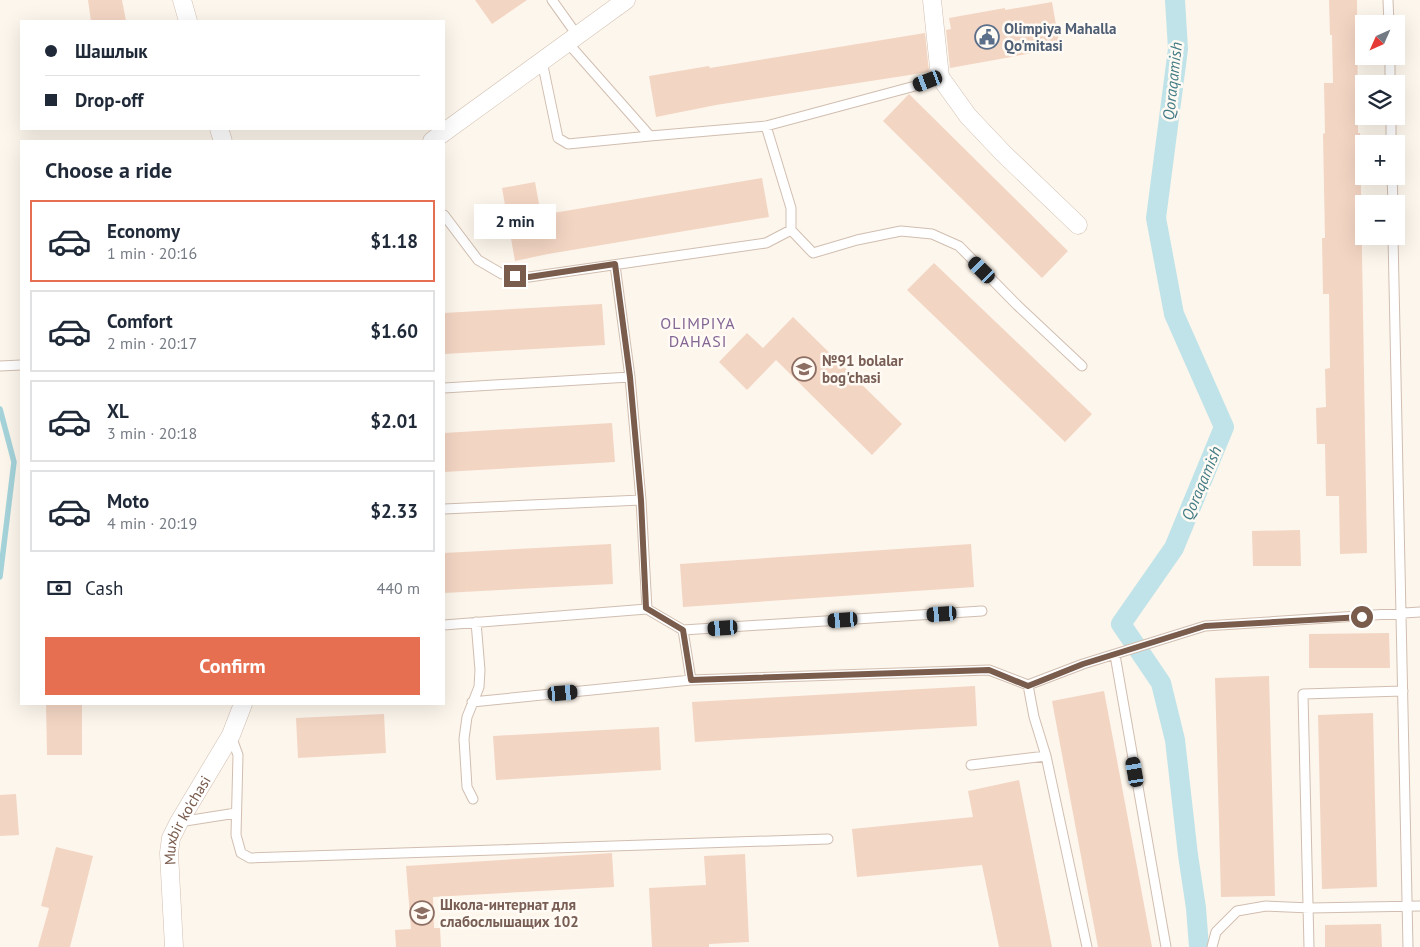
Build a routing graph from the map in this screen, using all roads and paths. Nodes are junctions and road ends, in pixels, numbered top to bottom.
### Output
1 (182, 0) edge
2 (552, 0) edge
3 (626, 0) edge
4 (932, 0) edge
5 (1388, 0) edge
6 (1389, 15) edge
7 (188, 20) edge
8 (572, 39) junction
9 (542, 61) junction
10 (940, 77) junction
11 (766, 126) junction
12 (650, 136) junction
13 (433, 140) edge
14 (445, 216) edge
15 (1078, 225) dead end
16 (791, 230) junction
17 (1393, 245) edge
18 (615, 264) junction
19 (20, 365) edge
20 (0, 366) edge
21 (1082, 366) dead end
22 (630, 377) junction
23 (445, 388) edge
24 (641, 500) junction
25 (445, 509) edge
26 (646, 608) junction
27 (982, 611) dead end
28 (1420, 612) edge
29 (1401, 614) junction
30 (476, 622) junction
31 (445, 625) edge
32 (683, 630) junction
33 (1115, 655) junction
34 (691, 680) junction
35 (1028, 686) junction
36 (1403, 691) junction
37 (472, 702) junction
38 (243, 705) edge
39 (231, 735) junction
40 (1046, 756) junction
41 (971, 765) dead end
42 (473, 799) dead end
43 (236, 813) junction
44 (179, 822) junction
45 (828, 838) dead end
46 (1408, 906) junction
47 (1420, 906) edge
48 (1310, 908) junction
49 (174, 947) edge
50 (1087, 947) edge
51 (1166, 947) edge
52 (1212, 947) edge
53 (1310, 947) edge
54 (1408, 947) edge

1 - 7 street
2 - 8 lane
3 - 8 street
4 - 10 street
5 - 6 lane
8 - 9 street
8 - 12 lane
9 - 12 lane
9 - 13 street
10 - 11 lane
10 - 15 street
11 - 12 lane
11 - 16 lane
14 - 18 lane
16 - 18 lane
16 - 21 lane
17 - 29 lane
18 - 22 lane
19 - 20 lane
22 - 23 lane
22 - 24 lane
24 - 25 lane
24 - 26 lane
26 - 30 lane
26 - 32 lane
27 - 32 lane
28 - 29 lane
29 - 33 lane
29 - 36 lane
30 - 31 lane
30 - 37 lane
32 - 34 lane
33 - 35 lane
33 - 51 lane
34 - 35 lane
34 - 37 lane
35 - 40 lane
36 - 46 lane
36 - 48 lane
37 - 42 lane
38 - 39 street, Muxbir ko'chasi
39 - 43 lane
39 - 44 street, Muxbir ko'chasi
40 - 41 lane
40 - 50 lane
43 - 44 lane
43 - 45 lane
44 - 49 street, Muxbir ko'chasi
46 - 47 lane
46 - 48 lane
46 - 54 lane
48 - 52 lane
48 - 53 lane

